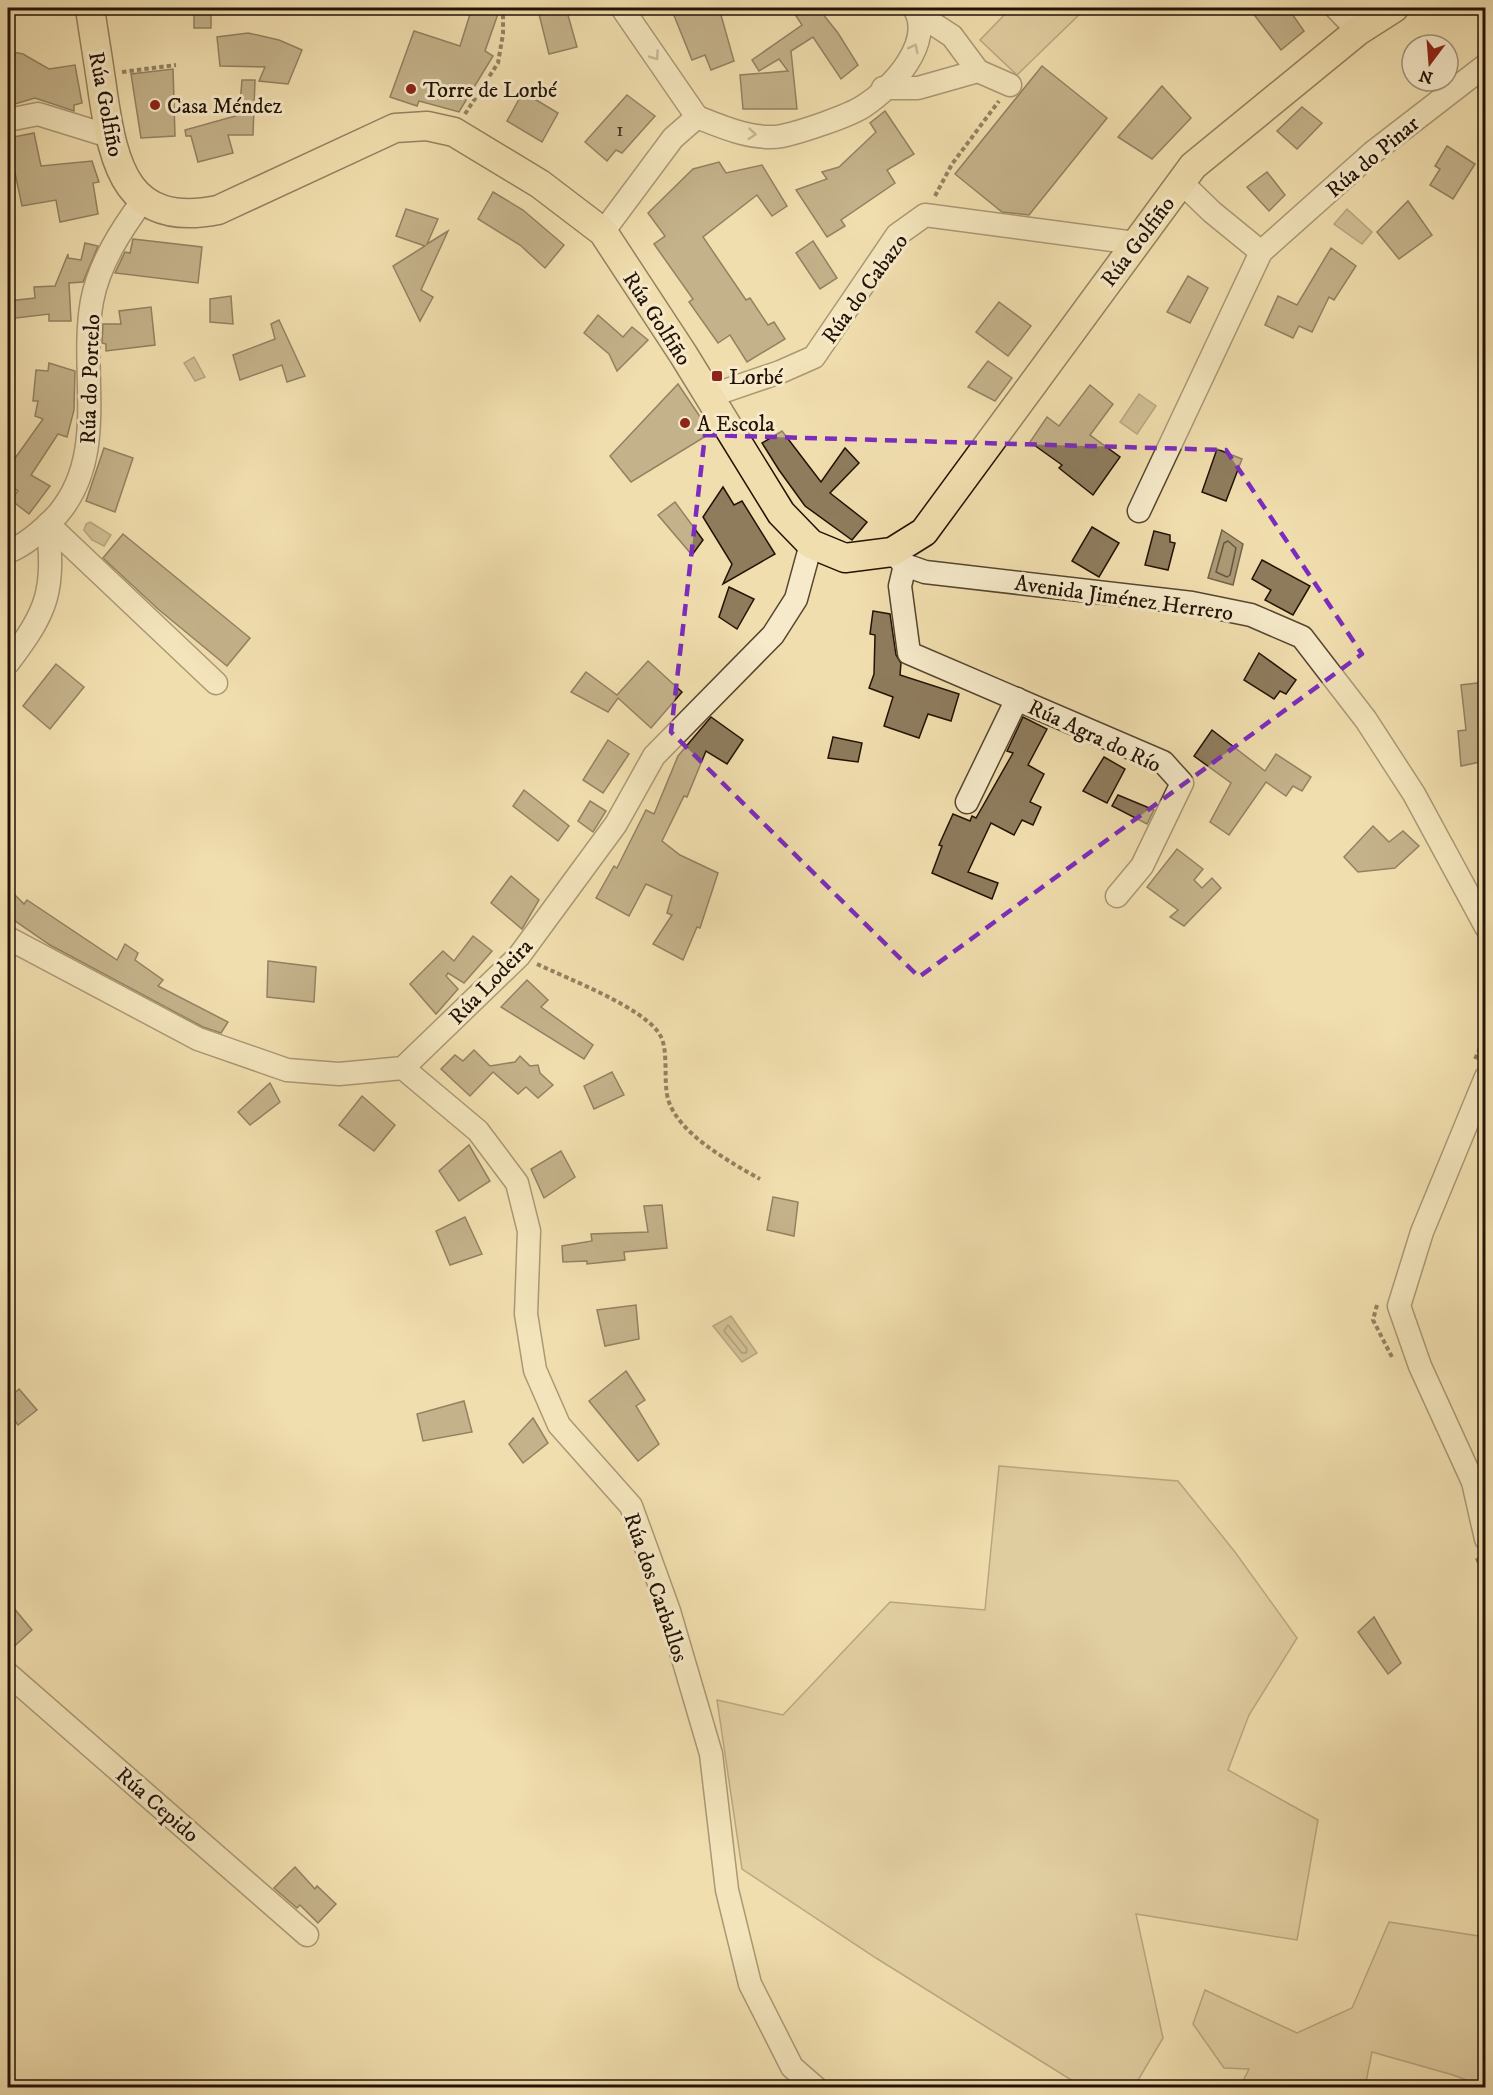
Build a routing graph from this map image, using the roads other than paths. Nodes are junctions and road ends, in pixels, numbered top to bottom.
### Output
1 (90, 8) edge
2 (622, 8) edge
3 (1336, 8) edge
4 (1394, 8) edge
5 (916, 11) edge
6 (1358, 31) junction
7 (1485, 65) edge
8 (978, 71) junction
9 (1010, 86) road end
10 (883, 88) junction
11 (697, 117) junction
12 (8, 120) edge
13 (109, 136) junction
14 (1181, 182) junction
15 (143, 200) junction
16 (603, 232) junction
17 (1135, 243) junction
18 (1262, 252) junction
19 (707, 397) junction
20 (1139, 511) dead end
21 (48, 524) junction
22 (811, 544) junction
23 (8, 552) edge
24 (899, 559) junction
25 (8, 663) edge
26 (216, 683) dead end
27 (1017, 699) junction
28 (967, 802) dead end
29 (1117, 896) dead end
30 (1485, 927) edge
31 (8, 939) edge
32 (403, 1068) junction
33 (1479, 1071) edge
34 (1481, 1548) edge
35 (8, 1674) edge
36 (307, 1935) dead end
37 (816, 2088) edge

1 - 13 main road, Rúa Golfiño
2 -> 11 street
3 - 6 street
4 - 6 main road, Rúa Golfiño
5 - 8 street
10 -> 5 street
6 - 14 main road, Rúa Golfiño
7 - 18 street, Rúa do Pinar
8 - 9 street
8 - 10 street
11 -> 10 street
11 - 16 street
12 - 13 street
13 - 15 main road, Rúa Golfiño
14 - 17 main road, Rúa Golfiño
14 - 18 street
15 - 16 main road, Rúa Golfiño
15 - 21 street, Rúa do Portelo
16 - 19 main road, Rúa Golfiño
17 - 19 street, Rúa do Cabazo
17 - 24 main road, Rúa Golfiño
18 - 20 street, Rúa do Pinar
19 - 22 main road, Rúa Golfiño
21 - 23 street, Rúa do Portelo
21 - 25 street
21 - 26 street
22 - 24 main road, Rúa Golfiño
22 - 32 street, Rúa Lodeira
24 - 27 street, Rúa Agra do Río
24 - 30 street, Avenida Jiménez Herrero
27 - 28 street, Rúa Agra do Río
27 - 29 street, Rúa Agra do Río
31 - 32 street
32 - 37 street, Rúa dos Carballos
33 - 34 street
35 - 36 street, Rúa Cepido

